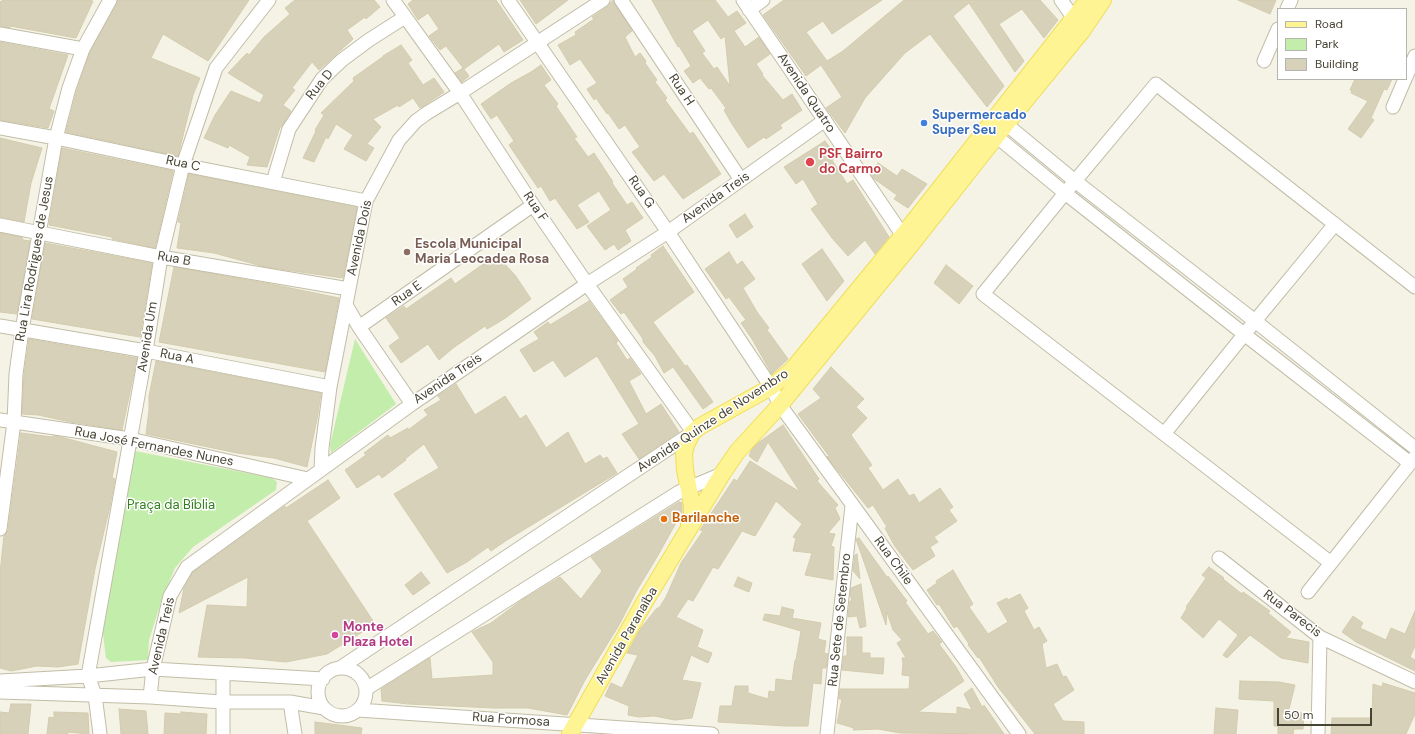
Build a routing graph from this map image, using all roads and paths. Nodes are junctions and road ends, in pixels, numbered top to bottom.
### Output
1 (110, 0) edge
2 (269, 0) edge
3 (393, 0) edge
4 (508, 0) edge
5 (603, 0) edge
6 (621, 0) edge
7 (763, 0) edge
8 (1061, 0) edge
9 (1088, 0) edge
10 (1103, 0) edge
11 (746, 5) edge
12 (405, 17) junction
13 (1078, 24) junction
14 (1277, 31) edge
15 (0, 34) edge
16 (538, 42) junction
17 (82, 49) junction
18 (1415, 56) edge
19 (1264, 61) dead end
20 (1407, 76) edge
21 (1405, 80) edge
22 (460, 93) junction
23 (1393, 108) dead end
24 (825, 120) junction
25 (0, 128) edge
26 (1001, 130) junction
27 (56, 138) junction
28 (183, 165) junction
29 (741, 180) junction
30 (1075, 181) junction
31 (273, 182) junction
32 (1065, 193) junction
33 (366, 201) junction
34 (533, 205) junction
35 (1335, 224) junction
36 (0, 225) edge
37 (40, 232) junction
38 (668, 232) junction
39 (907, 241) junction
40 (161, 256) junction
41 (587, 284) junction
42 (1415, 287) edge
43 (349, 289) junction
44 (346, 305) junction
45 (1255, 321) junction
46 (0, 326) edge
47 (359, 327) junction
48 (22, 330) junction
49 (1244, 334) junction
50 (146, 351) junction
51 (330, 387) junction
52 (770, 387) junction
53 (412, 404) junction
54 (780, 405) junction
55 (0, 420) edge
56 (14, 422) junction
57 (692, 432) junction
58 (1164, 434) junction
59 (130, 440) junction
60 (1415, 448) edge
61 (1413, 460) edge
62 (321, 470) junction
63 (722, 474) junction
64 (308, 479) junction
65 (688, 487) junction
66 (852, 506) junction
67 (0, 528) edge
68 (685, 538) junction
69 (1219, 558) dead end
70 (1331, 563) junction
71 (1308, 592) dead end
72 (1320, 637) junction
73 (340, 668) junction
74 (153, 669) junction
75 (223, 673) junction
76 (88, 676) junction
77 (323, 679) junction
78 (0, 682) edge
79 (1415, 682) edge
80 (366, 689) junction
81 (0, 692) edge
82 (95, 695) junction
83 (150, 696) junction
84 (222, 702) junction
85 (290, 702) junction
86 (324, 708) junction
87 (358, 710) junction
88 (573, 729) edge
89 (100, 734) edge
90 (223, 734) edge
91 (294, 734) edge
92 (712, 734) edge
93 (827, 734) edge
94 (1020, 734) edge
95 (1318, 734) edge

1 - 17 street, Rua Lira Rodrigues de Jesus
2 - 28 street, Avenida Um
3 - 12 street, Rua F
4 - 16 street, Rua G
5 - 16 street, Avenida Dois
6 - 29 street, Rua H
7 - 11 street
8 - 13 street
9 - 13 main road, Avenida Quinze de Novembro
10 - 13 main road, Avenida Quinze de Novembro
11 - 24 street, Avenida Quatro
12 - 22 street, Rua F
12 - 31 street, Rua D
13 - 26 main road, Avenida Quinze de Novembro
13 - 39 main road, Avenida Quinze de Novembro
14 - 19 street
15 - 17 street
16 - 22 street, Avenida Dois
16 - 38 street, Rua G
17 - 27 street, Rua Lira Rodrigues de Jesus
18 - 20 street
21 - 23 street
22 - 33 street, Avenida Dois
22 - 34 street, Rua F
24 - 29 street, Avenida Treis
24 - 39 street, Avenida Quatro
25 - 27 street, Rua C
26 - 30 street
26 - 32 street
26 - 39 main road, Avenida Quinze de Novembro
27 - 28 street, Rua C
27 - 37 street, Rua Lira Rodrigues de Jesus
28 - 31 street, Rua C
28 - 40 street, Avenida Um
29 - 38 street, Avenida Treis
30 - 32 street
30 - 35 street
30 - 45 street
31 - 33 street, Rua C
32 - 49 street
32 - 58 street
33 - 43 street, Avenida Dois
34 - 41 street, Rua F
34 - 47 street, Rua E
35 - 42 street
35 - 45 street
36 - 37 street, Rua B
37 - 40 street, Rua B
37 - 48 street, Rua Lira Rodrigues de Jesus
38 - 41 street, Avenida Treis
38 - 52 street, Rua G
39 - 52 main road, Avenida Quinze de Novembro
39 - 54 main road, Avenida Quinze de Novembro
40 - 43 street, Rua B
40 - 50 street, Avenida Um
41 - 53 street, Avenida Treis
41 - 57 street, Rua F
43 - 44 street, Avenida Dois
44 - 47 street
44 - 51 street, Avenida Dois
45 - 49 street
45 - 60 street
46 - 48 street, Rua A
47 - 53 street
48 - 50 street, Rua A
48 - 56 street, Rua Lira Rodrigues de Jesus
49 - 58 street
49 - 61 street
50 - 51 street, Rua A
50 - 59 street, Avenida Um
51 - 62 street, Avenida Dois
52 - 54 street, Rua Chile
52 - 57 main road, Avenida Quinze de Novembro
53 - 62 street, Avenida Treis
54 - 63 main road, Avenida Quinze de Novembro
54 - 66 street, Rua Chile
55 - 56 street, Rua José Fernandes Nunes
56 - 59 street, Rua José Fernandes Nunes
56 - 67 street, Rua Lira Rodrigues de Jesus
57 - 65 main road
57 - 73 street, Avenida Quinze de Novembro
58 - 70 street
59 - 64 street, Rua José Fernandes Nunes
59 - 76 street, Avenida Um
61 - 70 street
62 - 64 street, Avenida Treis
63 - 65 street
63 - 68 main road, Avenida Quinze de Novembro
64 - 74 street, Avenida Treis
65 - 68 main road
65 - 80 street
66 - 93 street, Rua Sete de Setembro
66 - 94 street, Rua Chile
68 - 88 main road, Avenida Paranaíba
69 - 72 street, Rua Parecis
70 - 71 street
72 - 79 street, Rua Parecis
72 - 95 street
73 - 77 street
73 - 80 street
74 - 75 street
74 - 76 street
74 - 83 street, Avenida Treis
75 - 77 street
75 - 84 street
76 - 78 street
76 - 82 street
77 - 86 street
80 - 87 street
81 - 82 street
82 - 83 street
82 - 89 street
83 - 84 street
84 - 85 street
84 - 90 street
85 - 86 street
85 - 91 street
86 - 87 street
87 - 88 street, Rua Formosa
88 - 92 street, Rua Formosa

